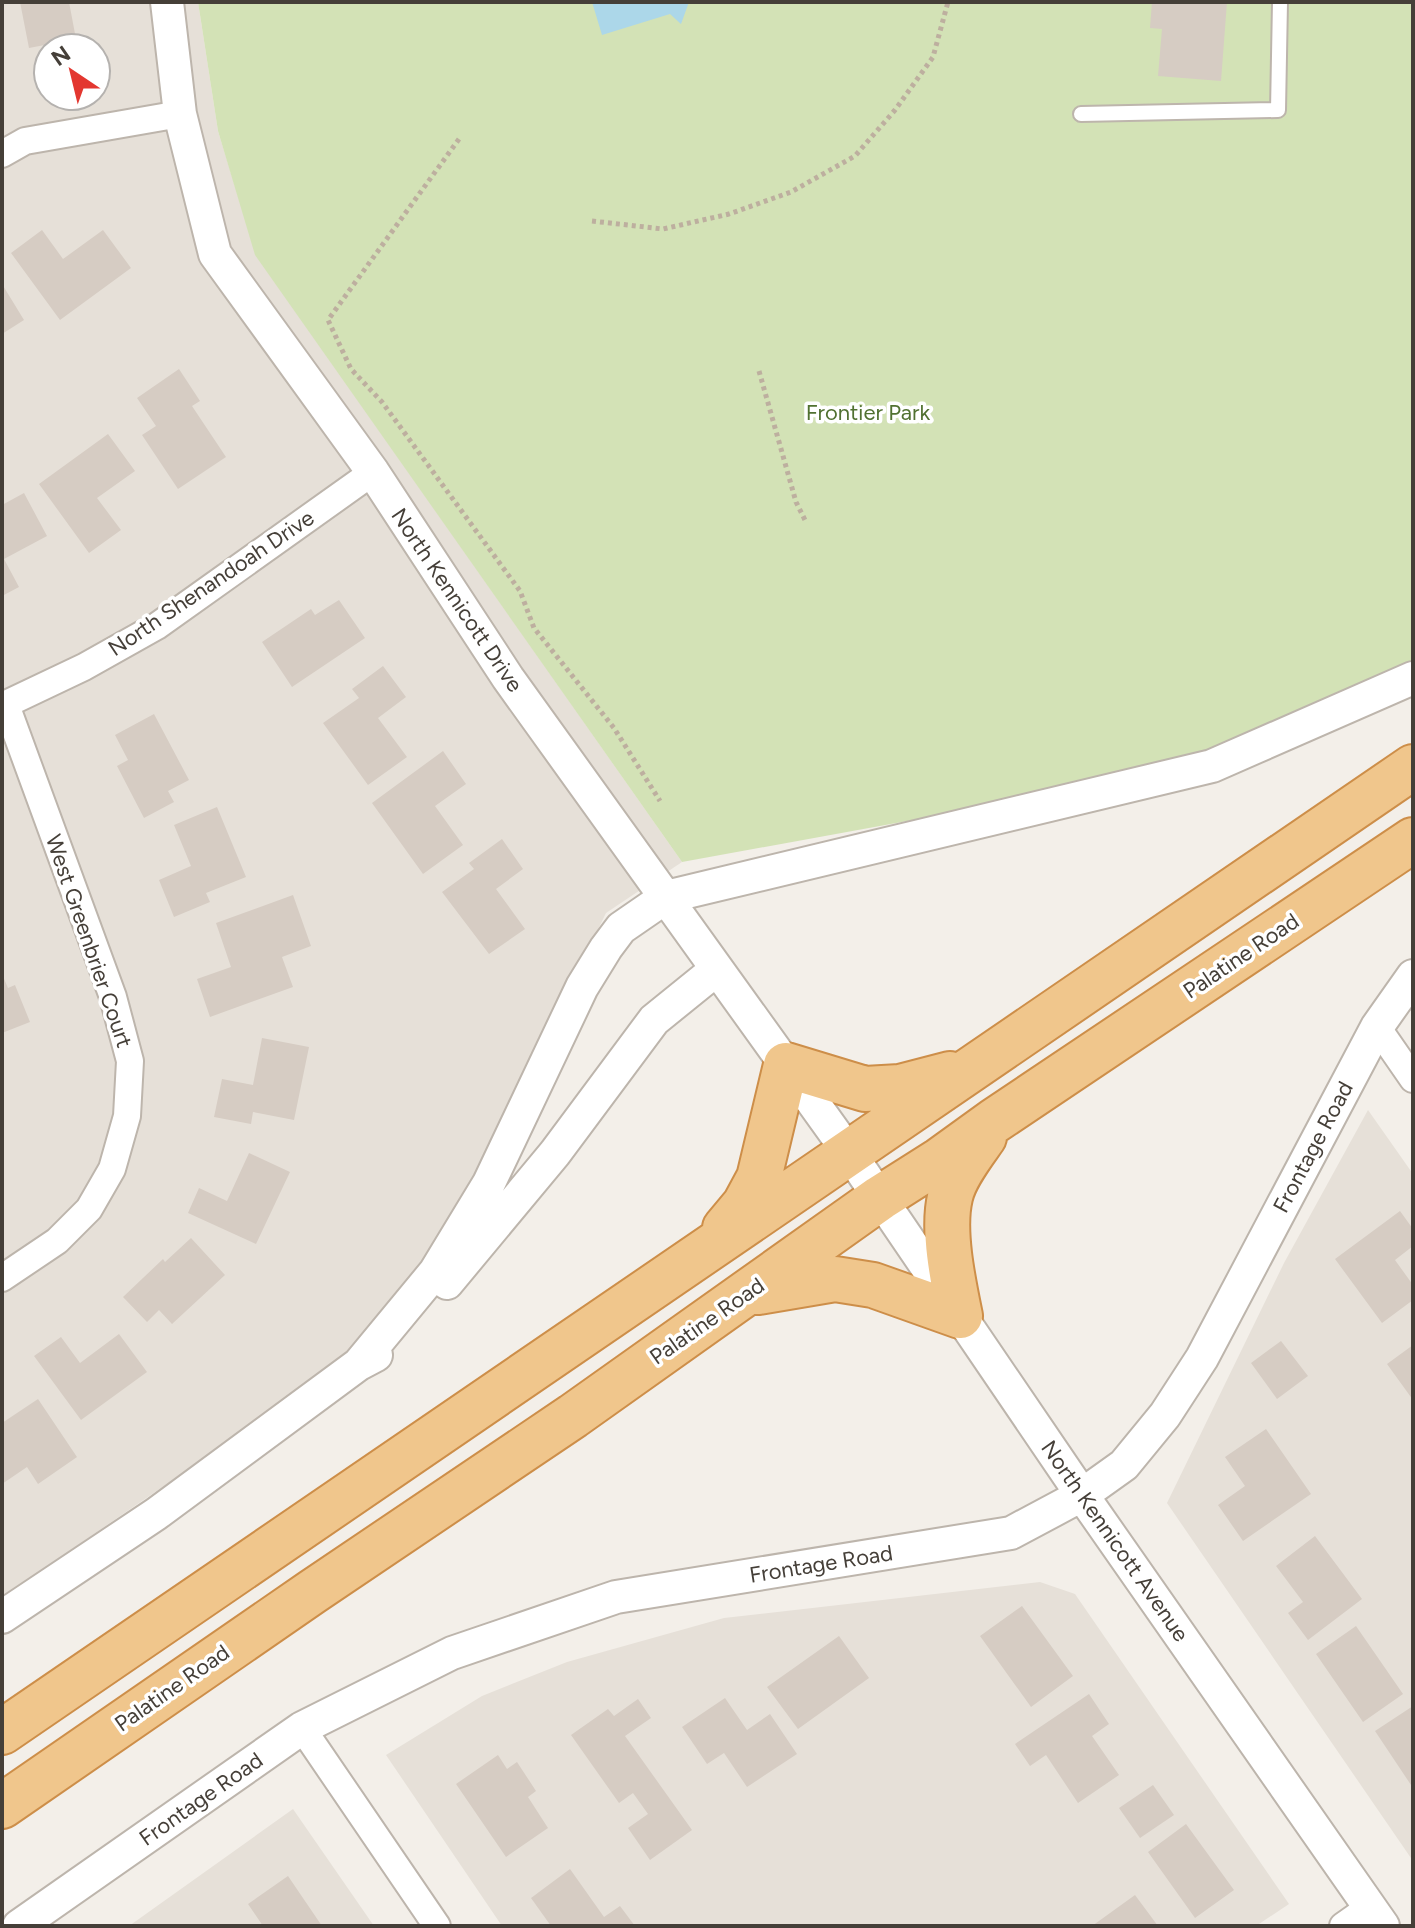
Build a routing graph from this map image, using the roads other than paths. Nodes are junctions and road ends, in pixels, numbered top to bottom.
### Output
1 (167, 2) edge
2 (1280, 2) edge
3 (180, 114) junction
4 (1081, 114) dead end
5 (2, 154) edge
6 (373, 472) junction
7 (1413, 678) edge
8 (4, 706) edge
9 (1413, 767) edge
10 (1413, 840) edge
11 (666, 897) junction
12 (717, 969) junction
13 (1413, 976) edge
14 (1377, 1027) junction
15 (786, 1065) junction
16 (976, 1067) junction
17 (1413, 1079) edge
18 (994, 1121) junction
19 (850, 1154) junction
20 (880, 1198) junction
21 (704, 1253) junction
22 (2, 1278) edge
23 (743, 1295) junction
24 (960, 1316) junction
25 (359, 1364) junction
26 (1082, 1495) junction
27 (2, 1617) edge
28 (302, 1728) junction
29 (2, 1732) edge
30 (2, 1806) edge
31 (1377, 1917) edge
32 (19, 1926) edge
33 (437, 1926) edge
34 (1343, 1926) edge

1 - 3 street, North Kennicott Drive
2 - 4 lane
3 - 5 street
3 - 6 street, North Kennicott Drive
6 - 8 street, North Shenandoah Drive
6 - 11 street, North Kennicott Drive
7 - 11 street
8 - 22 street, West Greenbrier Court
9 - 16 highway
10 - 18 highway, Palatine Road
11 - 12 street, North Kennicott Drive
11 - 25 street
12 - 15 street, North Kennicott Drive
12 - 25 street
13 - 14 street, Frontage Road
14 - 17 street
14 - 26 street, Frontage Road
15 - 16 highway
15 - 19 street, North Kennicott Drive
15 - 21 highway
16 - 19 highway
18 - 20 highway, Palatine Road
18 - 24 highway
19 - 20 street, North Kennicott Avenue
19 - 21 highway
20 - 23 highway, Palatine Road
20 - 24 street, North Kennicott Avenue
21 - 29 highway
23 - 24 highway
23 - 30 highway, Palatine Road
24 - 26 street, North Kennicott Avenue
25 - 27 street
26 - 28 street, Frontage Road
26 - 31 street, North Kennicott Avenue
28 - 32 street, Frontage Road
28 - 33 street
31 - 34 street

